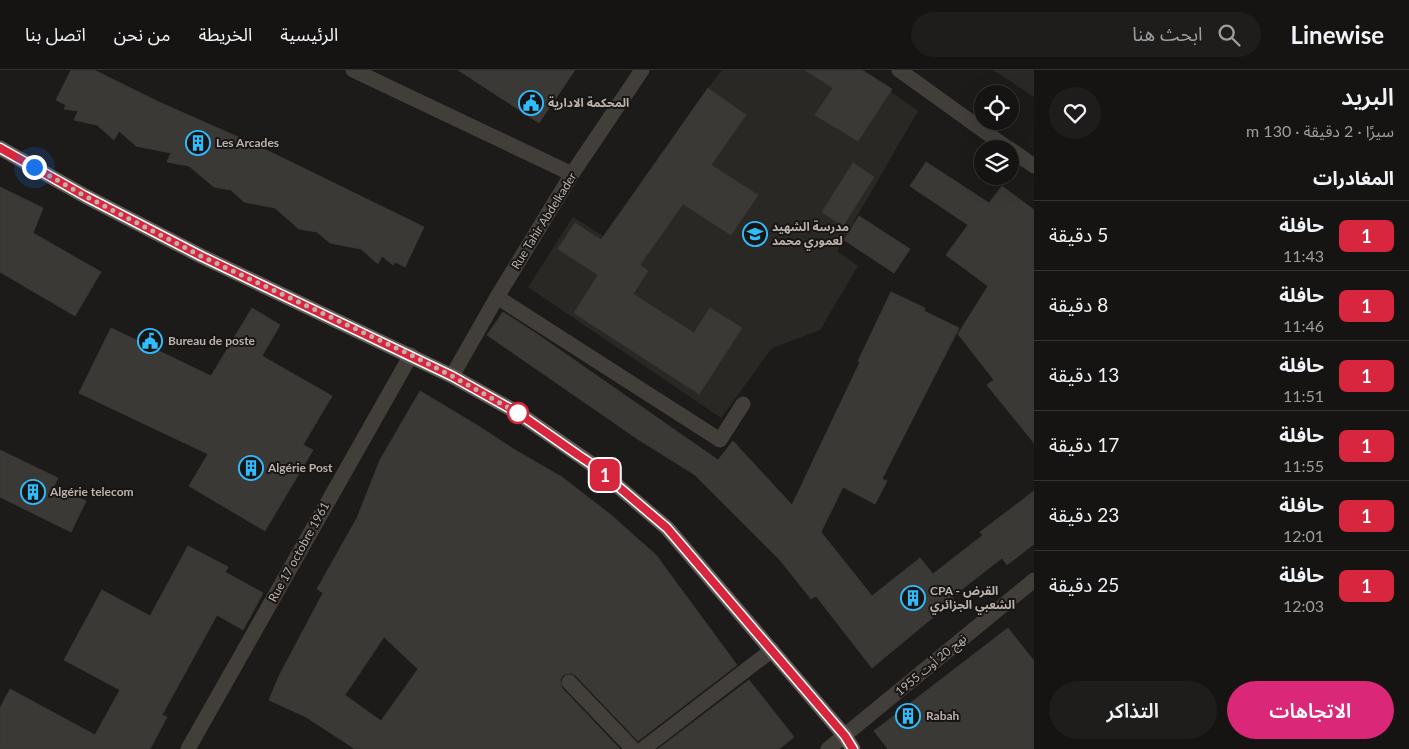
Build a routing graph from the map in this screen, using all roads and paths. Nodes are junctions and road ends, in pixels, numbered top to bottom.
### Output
1 (353, 70) edge
2 (642, 70) edge
3 (899, 70) edge
4 (374, 74) edge
5 (997, 140) edge
6 (0, 148) edge
7 (1019, 155) edge
8 (1034, 166) edge
9 (572, 174) junction
10 (497, 297) junction
11 (411, 355) junction
12 (452, 376) junction
13 (742, 404) dead end
14 (1034, 580) edge
15 (772, 650) junction
16 (569, 682) dead end
17 (849, 743) edge
18 (188, 749) edge
19 (633, 749) edge
20 (643, 749) edge
21 (828, 749) edge

1 - 4 street
2 - 9 street, Rue Tahir Abdelkader
3 - 5 street
4 - 9 street
6 - 11 main road
7 - 8 street
9 - 10 street, Rue Tahir Abdelkader
10 - 12 street, Rue Tahir Abdelkader
10 - 13 street
11 - 12 main road
11 - 18 street, Rue 17 octobre 1961
12 - 15 main road
14 - 17 street, نهج 20 أوت 1955
15 - 17 main road
15 - 20 street
16 - 19 street
17 - 21 street, نهج 20 أوت 1955

